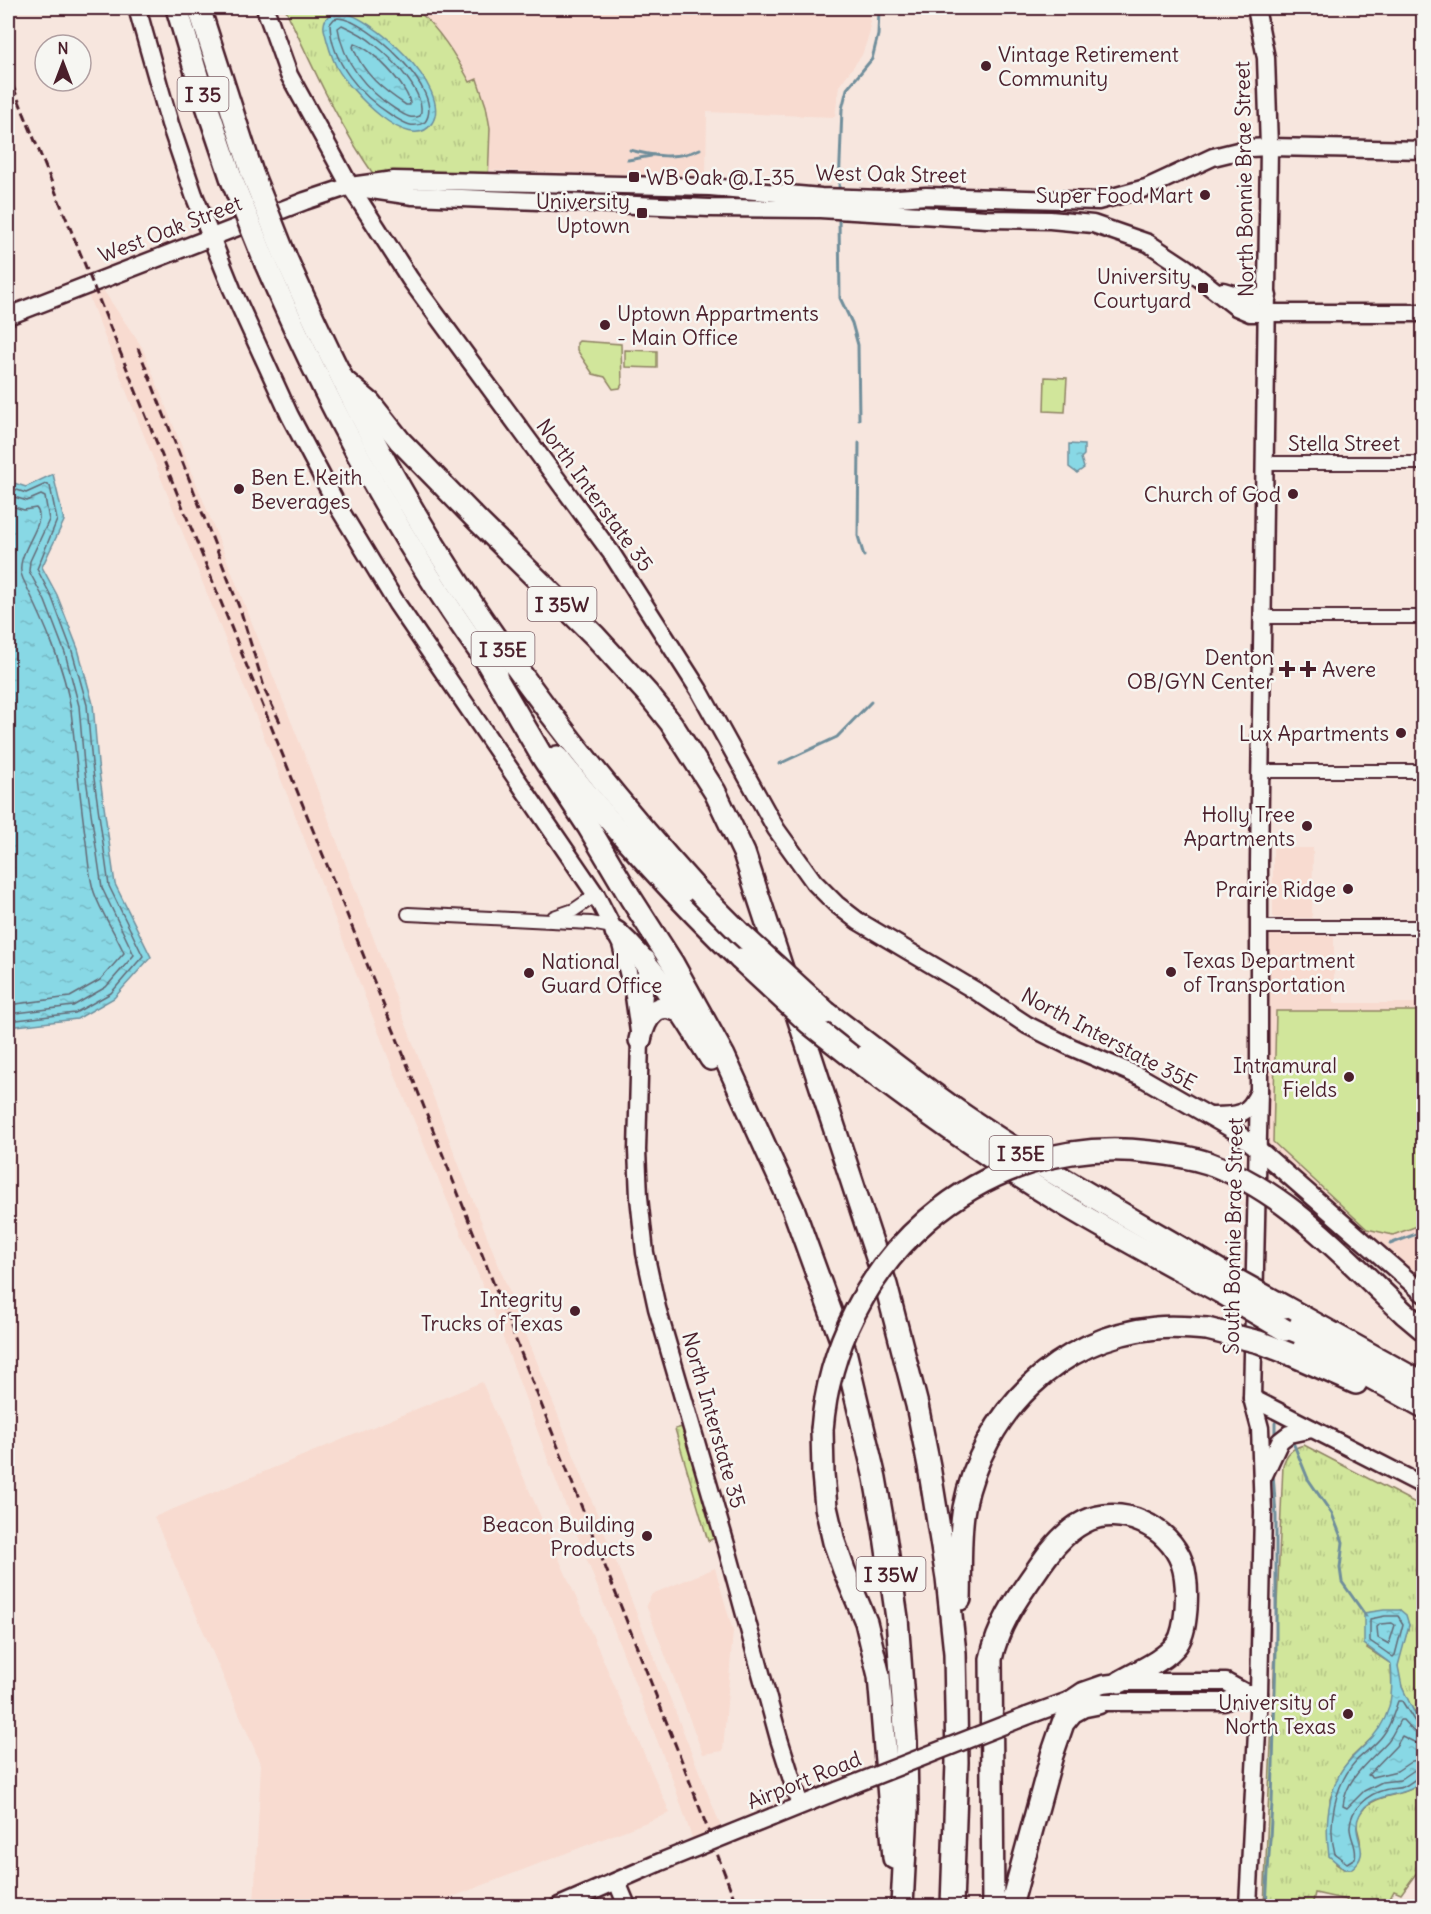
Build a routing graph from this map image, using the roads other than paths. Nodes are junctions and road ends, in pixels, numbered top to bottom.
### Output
1 (136, 8) edge
2 (177, 8) edge
3 (199, 8) edge
4 (265, 8) edge
5 (1256, 8) edge
6 (1269, 147) junction
7 (1424, 150) edge
8 (242, 177) junction
9 (350, 186) junction
10 (443, 189) junction
11 (1098, 201) junction
12 (1093, 224) junction
13 (211, 238) junction
14 (275, 260) junction
15 (1214, 288) junction
16 (1268, 296) junction
17 (1424, 313) edge
18 (1268, 314) junction
19 (8, 316) edge
20 (344, 381) junction
21 (1265, 463) junction
22 (1424, 463) edge
23 (1424, 616) edge
24 (1263, 617) junction
25 (488, 664) junction
26 (1260, 771) junction
27 (1424, 771) edge
28 (596, 895) junction
29 (408, 914) dead end
30 (544, 919) junction
31 (1258, 927) junction
32 (1424, 927) edge
33 (616, 932) junction
34 (648, 963) junction
35 (935, 968) joint
36 (683, 1014) junction
37 (640, 1040) junction
38 (1259, 1090) junction
39 (1208, 1116) junction
40 (1257, 1148) junction
41 (810, 1252) junction
42 (1225, 1285) junction
43 (1424, 1294) edge
44 (1424, 1330) edge
45 (1424, 1384) edge
46 (1252, 1398) junction
47 (1424, 1407) edge
48 (1424, 1415) edge
49 (1312, 1429) junction
50 (1262, 1479) junction
51 (1424, 1486) edge
52 (1120, 1682) junction
53 (956, 1690) junction
54 (1253, 1693) junction
55 (1068, 1701) junction
56 (1098, 1703) junction
57 (800, 1806) junction
58 (616, 1882) junction
59 (559, 1906) edge
60 (627, 1906) edge
61 (900, 1906) edge
62 (952, 1906) edge
63 (993, 1906) edge
64 (1011, 1906) edge
65 (1248, 1906) edge

1 - 13 main road, North Interstate 35
2 - 8 highway, I 35
3 - 8 highway
4 - 9 main road, North Interstate 35
5 - 6 main road, North Bonnie Brae Street
6 - 7 main road, West Oak Street
6 - 11 main road, West Oak Street
6 - 16 main road, North Bonnie Brae Street
8 - 14 highway, I 35, bridge
9 - 10 main road, West Oak Street
9 - 13 main road, West Oak Street
9 - 35 main road, North Interstate 35
10 - 11 main road, West Oak Street
10 - 12 main road, West Oak Street
11 - 12 main road
12 - 15 main road, West Oak Street
13 - 19 main road, West Oak Street
13 - 28 main road, North Interstate 35
14 - 20 highway, I 35E
14 - 25 highway, I 35
15 - 16 main road
15 - 18 main road
16 - 18 main road, North Bonnie Brae Street
17 - 18 main road
18 - 21 main road, South Bonnie Brae Street
20 - 42 highway, I 35E, bridge
20 - 53 highway, I 35W
21 - 22 street, Stella Street
21 - 24 main road, South Bonnie Brae Street
23 - 24 street
24 - 26 main road, South Bonnie Brae Street
25 - 41 highway, I 35W
25 - 42 highway, I 35E, bridge
26 - 27 street
26 - 31 main road, South Bonnie Brae Street
28 - 30 street
28 - 33 main road, North Interstate 35
28 - 34 main road, North Interstate 35
29 - 30 street
30 - 33 street
31 - 32 street
31 - 38 main road, South Bonnie Brae Street
33 - 34 highway
33 - 37 main road, North Interstate 35
34 - 36 highway
34 - 37 main road, North Interstate 35
35 - 39 main road, North Interstate 35E
36 - 37 highway
36 - 41 highway
37 - 57 main road, North Interstate 35
38 - 39 main road
38 - 40 main road, South Bonnie Brae Street
39 - 40 main road, North Interstate 35E
40 - 43 main road, North Interstate 35E
40 - 46 main road, South Bonnie Brae Street
41 - 61 highway, I 35W
42 - 45 highway, I 35E, bridge
42 - 47 highway, I 35E, bridge
44 - 61 highway, bridge
46 - 49 main road
46 - 50 main road, South Bonnie Brae Street
48 - 53 highway, bridge
49 - 50 main road
49 - 51 main road
50 - 54 main road, South Bonnie Brae Street
52 - 54 main road, Airport Road
52 - 55 main road, Airport Road
52 - 63 highway
53 - 62 highway, I 35W
54 - 56 main road, Airport Road
54 - 65 main road, South Bonnie Brae Street
55 - 56 main road, Airport Road
55 - 57 main road, Airport Road, bridge
56 - 64 highway
57 - 58 main road, Airport Road, bridge
58 - 59 main road, Airport Road
58 - 60 main road

